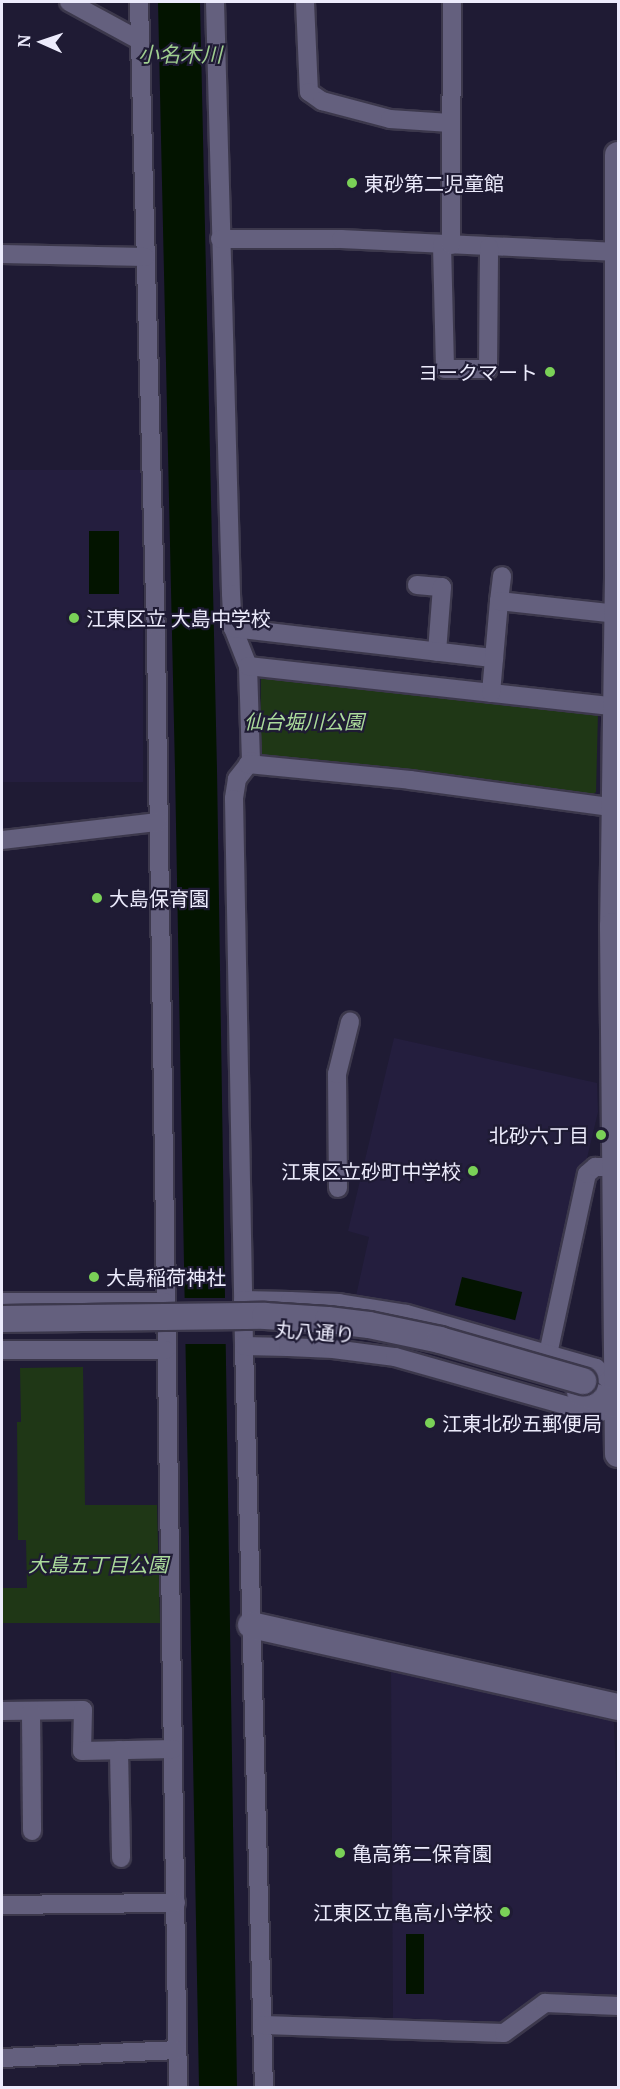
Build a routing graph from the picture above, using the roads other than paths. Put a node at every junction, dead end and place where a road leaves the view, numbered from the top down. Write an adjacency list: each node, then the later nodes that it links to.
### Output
1 (69, 2): 6 (street)
2 (139, 2): 6 (street)
3 (215, 2): 9 (street)
4 (305, 2): 7 (street)
5 (452, 2): 7 (street)
6 (139, 40): 14 (street)
7 (450, 123): 10 (street)
8 (618, 155): 12 (street)
9 (220, 239): 10 (street); 19 (street)
10 (447, 245): 11 (street); 11 (street)
11 (489, 247): 12 (street)
12 (618, 252): 18 (street)
13 (2, 254): 14 (street)
14 (145, 257): 27 (street)
15 (502, 576): 17 (street)
16 (417, 585): 20 (street)
17 (499, 601): 18 (street); 21 (street)
18 (617, 614): 24 (street)
19 (233, 628): 20 (street); 22 (street)
20 (437, 652): 21 (street)
21 (494, 658): 23 (street)
22 (248, 666): 23 (street); 25 (street)
23 (491, 693): 24 (street)
24 (617, 706): 26 (street)
25 (248, 764): 26 (street); 32 (street)
26 (616, 807): 30 (street)
27 (158, 822): 28 (street); 35 (street)
28 (2, 840)
29 (350, 1022): 31 (street)
30 (615, 1167): 42 (street); 44 (street)
31 (338, 1188)
32 (243, 1300): 33 (street); 38 (street)
33 (290, 1301): 39 (street); 42 (street)
34 (2, 1302): 35 (street)
35 (165, 1302): 41 (street)
36 (2, 1319): 43 (street, 丸八通り, bridge)
37 (2, 1330): 43 (street, 丸八通り)
38 (244, 1346): 39 (street); 46 (street)
39 (288, 1347): 44 (street)
40 (2, 1350): 41 (street)
41 (165, 1350): 50 (street)
42 (548, 1354): 44 (street)
43 (581, 1387): 44 (street, 丸八通り)
44 (618, 1396): 45 (street)
45 (618, 1454)
46 (251, 1625): 47 (street); 57 (street)
47 (618, 1707)
48 (2, 1711): 49 (street)
49 (31, 1711): 51 (street); 52 (street)
50 (174, 1749): 51 (street); 54 (street)
51 (119, 1750): 53 (street)
52 (32, 1831)
53 (121, 1858)
54 (176, 1903): 55 (street); 58 (street)
55 (2, 1905)
56 (618, 2006): 57 (street)
57 (263, 2025): 61 (street)
58 (177, 2050): 59 (street); 60 (street)
59 (2, 2058)
60 (178, 2088)
61 (264, 2088)

